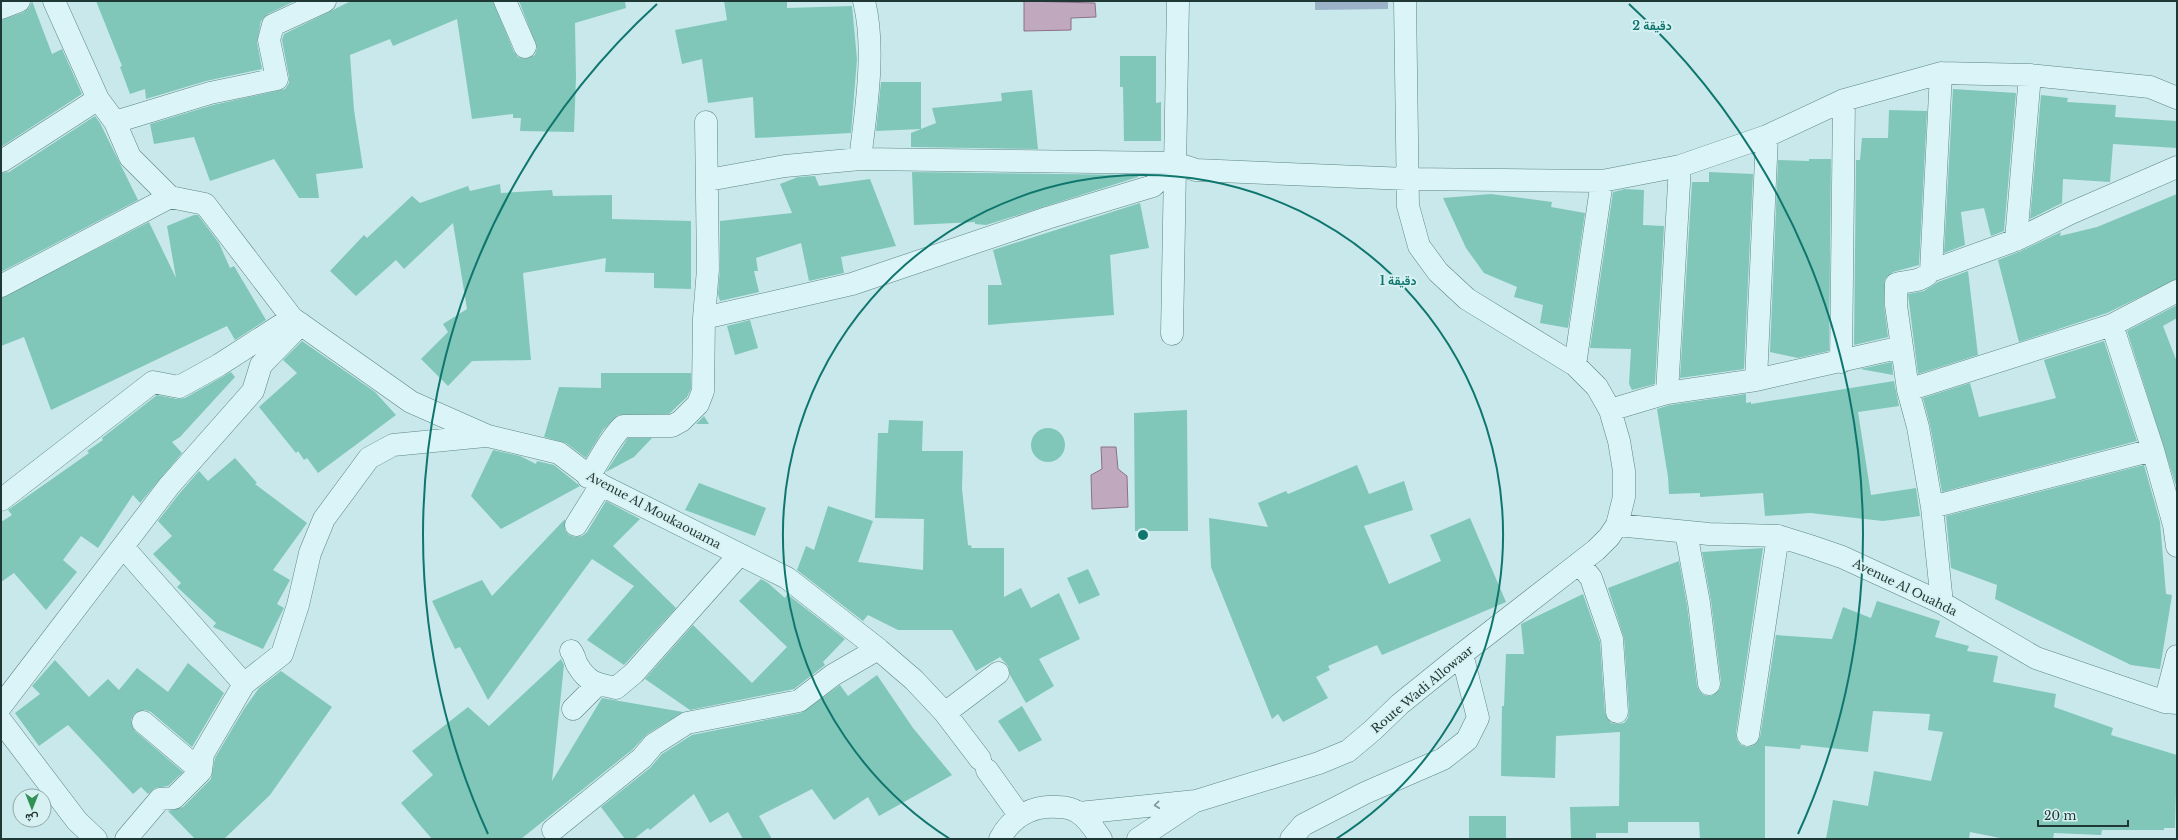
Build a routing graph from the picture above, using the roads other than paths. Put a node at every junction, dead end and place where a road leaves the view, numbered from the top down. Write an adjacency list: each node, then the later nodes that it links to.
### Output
1 (19, 1): 8 (street)
2 (54, 1): 13 (street)
3 (325, 1): 15 (street)
4 (505, 1): 9 (street)
5 (864, 1): 18 (street)
6 (1178, 1): 20 (street)
7 (1405, 1): 23 (street)
8 (1, 8)
9 (525, 47)
10 (1940, 73): 11 (street); 14 (street); 28 (street)
11 (2030, 75): 12 (street); 27 (street)
12 (2177, 98)
13 (98, 100): 15 (street); 19 (street)
14 (1844, 100): 17 (street); 36 (street)
15 (115, 122): 26 (street)
16 (706, 122): 24 (street)
17 (1767, 136): 21 (street); 38 (street)
18 (860, 159): 20 (street); 24 (street)
19 (2, 161)
20 (1175, 163): 23 (street); 31 (street); 34 (street)
21 (1680, 166): 25 (street); 40 (street)
22 (2177, 168): 27 (street)
23 (1407, 179): 25 (street); 37 (street)
24 (708, 180): 31 (street)
25 (1602, 181): 37 (street)
26 (170, 197): 29 (street); 32 (street, Avenue Al Moukaouama)
27 (2016, 240): 28 (street)
28 (1931, 271): 35 (street)
29 (1, 286)
30 (2177, 291): 33 (street)
31 (704, 318): 44 (street)
32 (296, 320): 42 (street, Avenue Al Moukaouama); 45 (street); 52 (street)
33 (2112, 325): 39 (street); 43 (street)
34 (1172, 334)
35 (1902, 348): 36 (street); 39 (street)
36 (1841, 362): 38 (street)
37 (1575, 365): 41 (street)
38 (1756, 380): 40 (street)
39 (1908, 390): 46 (street)
40 (1666, 393): 41 (street)
41 (1610, 410): 48 (street)
42 (488, 436): 44 (street, Avenue Al Moukaouama); 61 (street)
43 (2153, 450): 46 (street); 51 (street)
44 (594, 481): 47 (street); 53 (street, Avenue Al Moukaouama)
45 (1, 500)
46 (1932, 507): 55 (street)
47 (576, 525)
48 (1617, 525): 49 (street, Avenue Al Ouahda); 54 (street, Route Wadi Allowaar)
49 (1686, 532): 50 (street, Avenue Al Ouahda); 62 (street)
50 (1778, 536): 55 (street, Avenue Al Ouahda); 71 (street)
51 (2177, 546)
52 (124, 548): 61 (street); 65 (street)
53 (739, 555): 56 (street, Avenue Al Moukaouama); 63 (street)
54 (1579, 563): 58 (street, Route Wadi Allowaar); 67 (street)
55 (1942, 603): 64 (street, Avenue Al Ouahda)
56 (878, 649): 68 (street, Avenue Al Moukaouama); 76 (street)
57 (571, 651): 63 (street)
58 (1462, 654): 73 (street, Route Wadi Allowaar); 82 (street)
59 (2177, 656): 64 (street)
60 (998, 673): 68 (street)
61 (244, 684): 72 (street)
62 (1709, 684)
63 (597, 685): 66 (street)
64 (2171, 702)
65 (1, 706)
66 (573, 709)
67 (1617, 712)
68 (945, 713): 75 (street, Avenue Al Moukaouama)
69 (1, 721): 77 (street)
70 (143, 722): 72 (street)
71 (1748, 735)
72 (201, 771): 78 (street)
73 (1196, 801): 74 (street, Route Wadi Allowaar, one-way to 74); 81 (street, Route Wadi Allowaar)
74 (1079, 812): 75 (street, Route Wadi Allowaar); 80 (street)
75 (1020, 816): 79 (street, Route Wadi Allowaar)
76 (553, 830)
77 (96, 839)
78 (126, 839)
79 (1000, 839)
80 (1101, 839)
81 (1138, 839)
82 (1291, 839)

